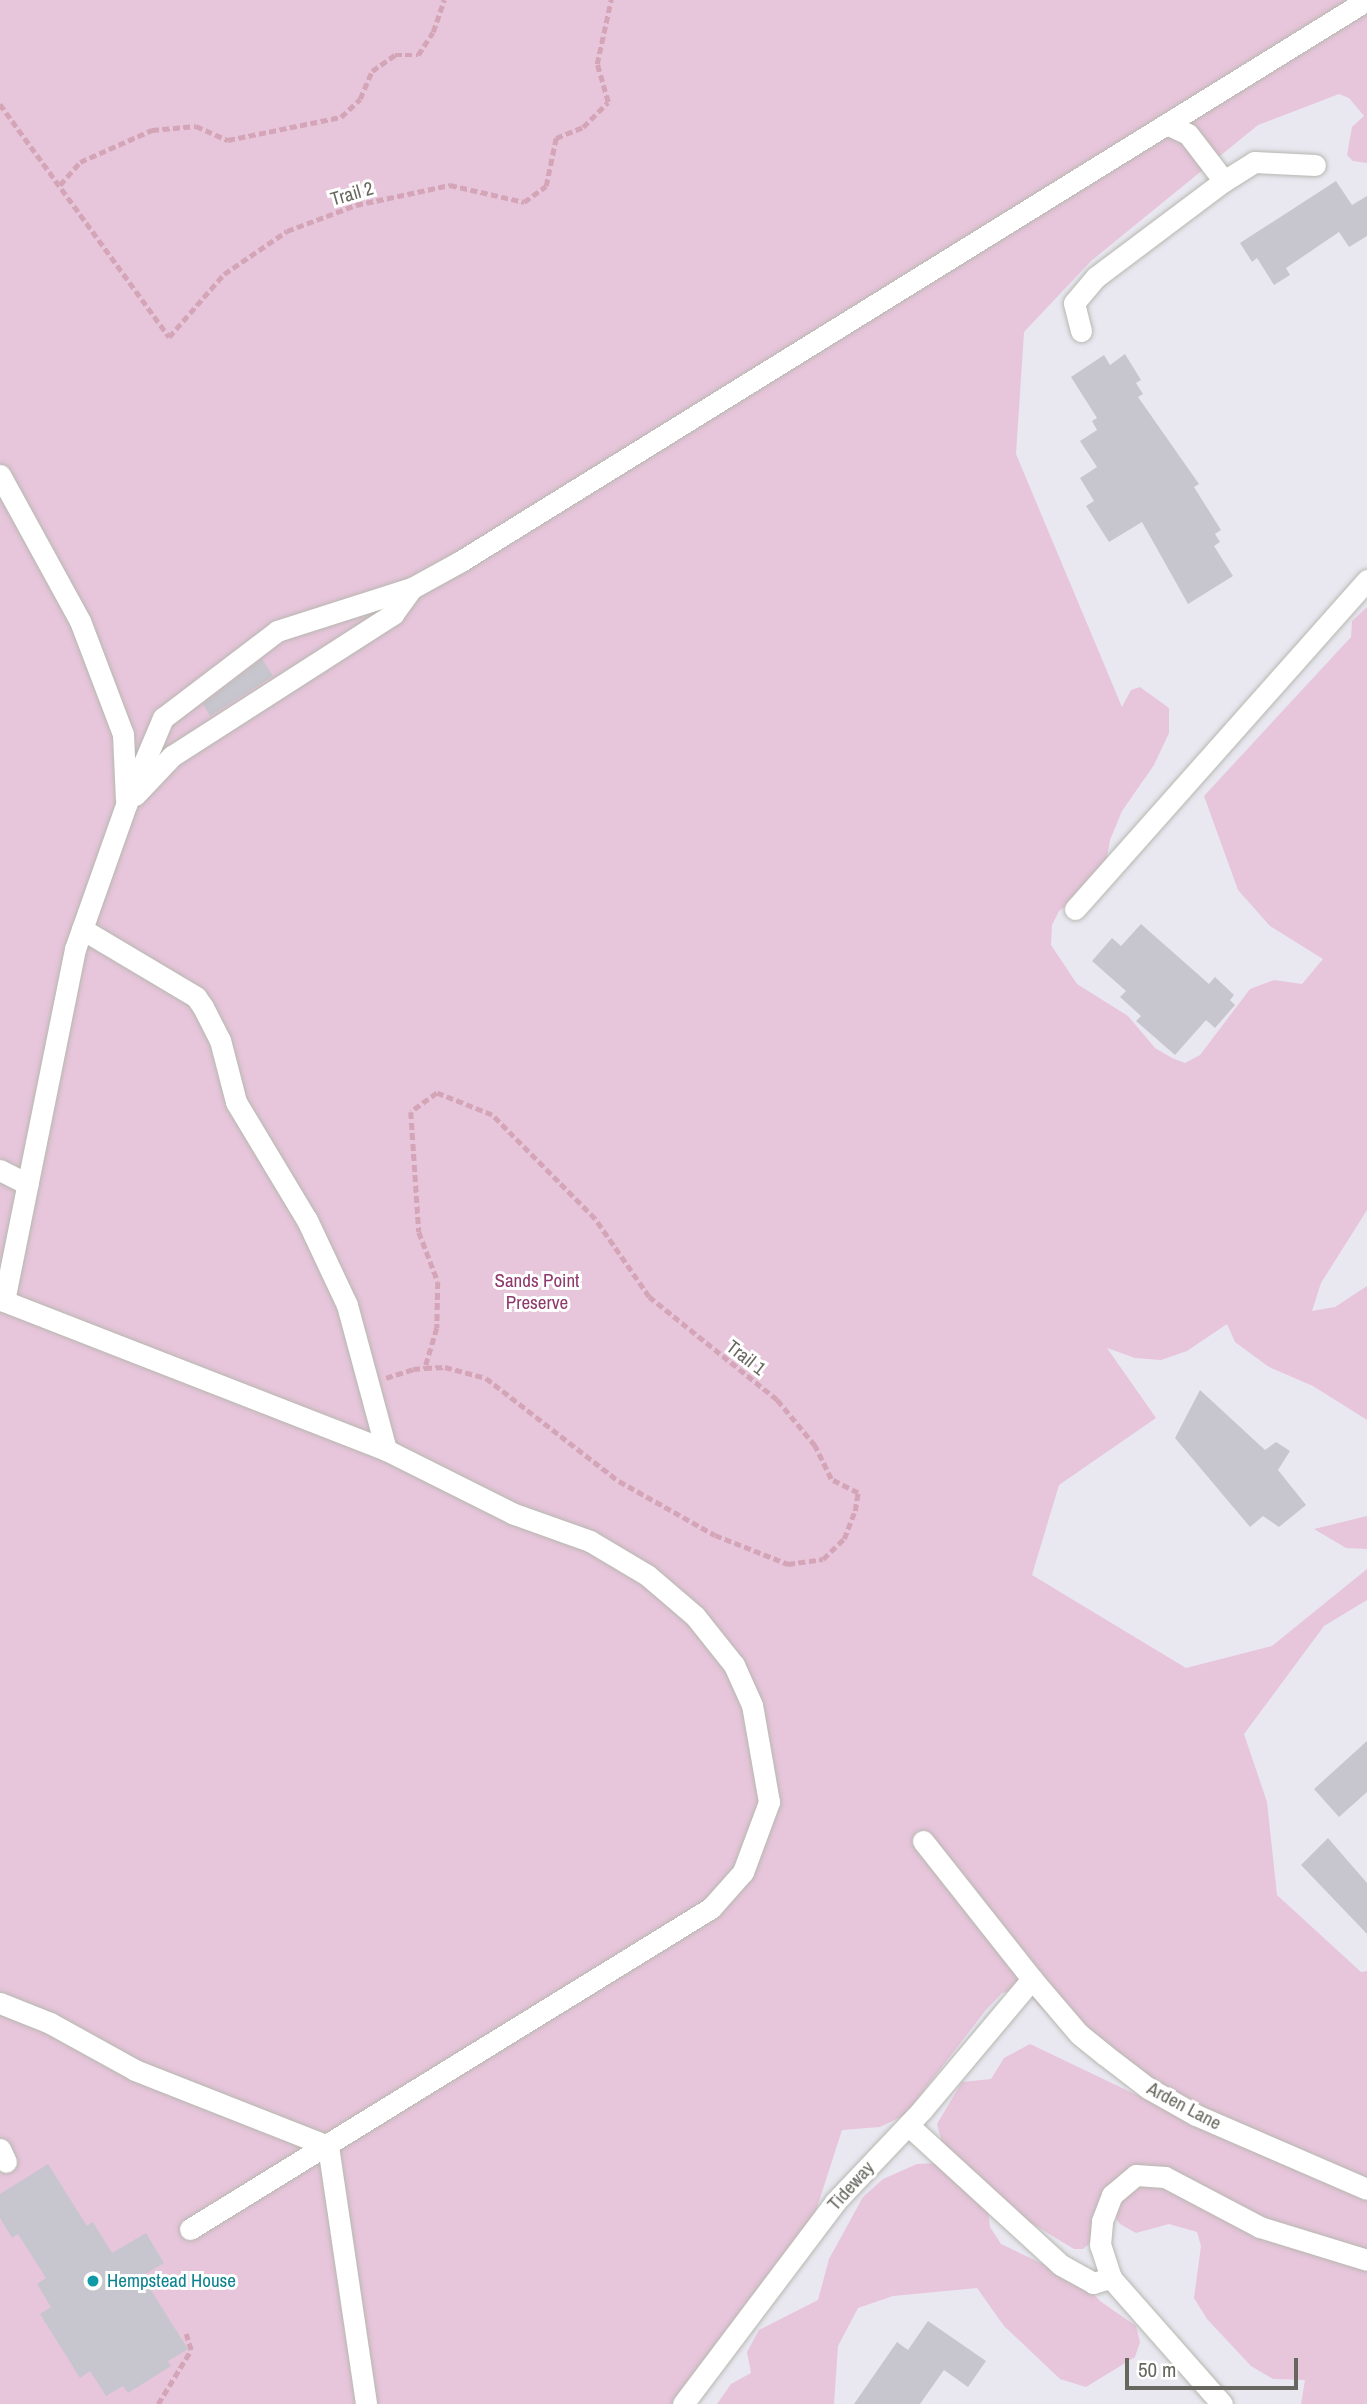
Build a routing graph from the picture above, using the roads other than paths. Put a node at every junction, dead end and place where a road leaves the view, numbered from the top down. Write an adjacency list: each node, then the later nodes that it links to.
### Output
1 (1362, 9): 2 (street)
2 (1167, 124): 4 (street); 8 (street)
3 (1315, 165): 4 (street)
4 (1224, 181): 5 (street)
5 (1081, 331)
6 (0, 475): 9 (street)
7 (1367, 580): 10 (street)
8 (412, 588): 9 (street); 9 (street)
9 (126, 805): 11 (street)
10 (1075, 909)
11 (82, 929): 13 (street); 15 (street)
12 (0, 1170): 13 (street)
13 (28, 1184): 14 (street)
14 (2, 1301): 15 (street)
15 (386, 1450): 20 (street)
16 (923, 1841): 17 (street, Arden Lane)
17 (1032, 1979): 19 (street, Tideway); 21 (street, Arden Lane)
18 (0, 2003): 20 (street)
19 (908, 2125): 24 (street); 26 (street, Tideway)
20 (328, 2146): 22 (street); 25 (street)
21 (1367, 2189)
22 (190, 2229)
23 (1367, 2260): 24 (street)
24 (1111, 2278): 27 (street)
25 (366, 2404)
26 (683, 2404)
27 (1222, 2404)

